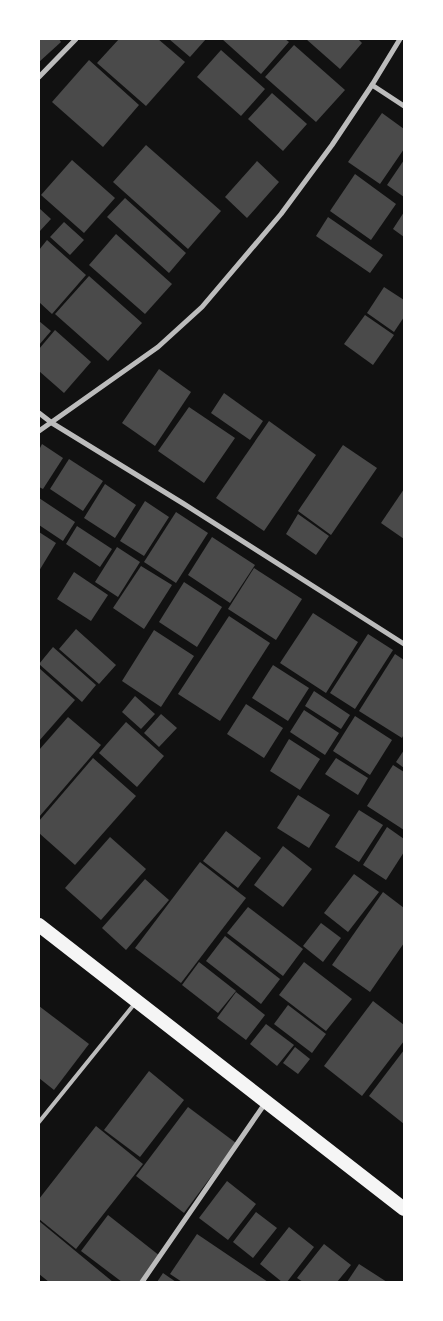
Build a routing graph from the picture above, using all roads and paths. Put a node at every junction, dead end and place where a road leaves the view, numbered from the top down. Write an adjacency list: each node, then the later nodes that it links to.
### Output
1 (76, 39): 3 (street)
2 (400, 39): 4 (street)
3 (39, 77)
4 (372, 85): 5 (street); 7 (street)
5 (404, 106)
6 (39, 413): 7 (street)
7 (52, 423): 8 (street); 9 (street)
8 (39, 431)
9 (404, 644)
10 (39, 925): 11 (highway)
11 (137, 1001): 12 (highway); 13 (lane)
12 (266, 1101): 14 (highway); 15 (street)
13 (39, 1122)
14 (404, 1209)
15 (142, 1282)

